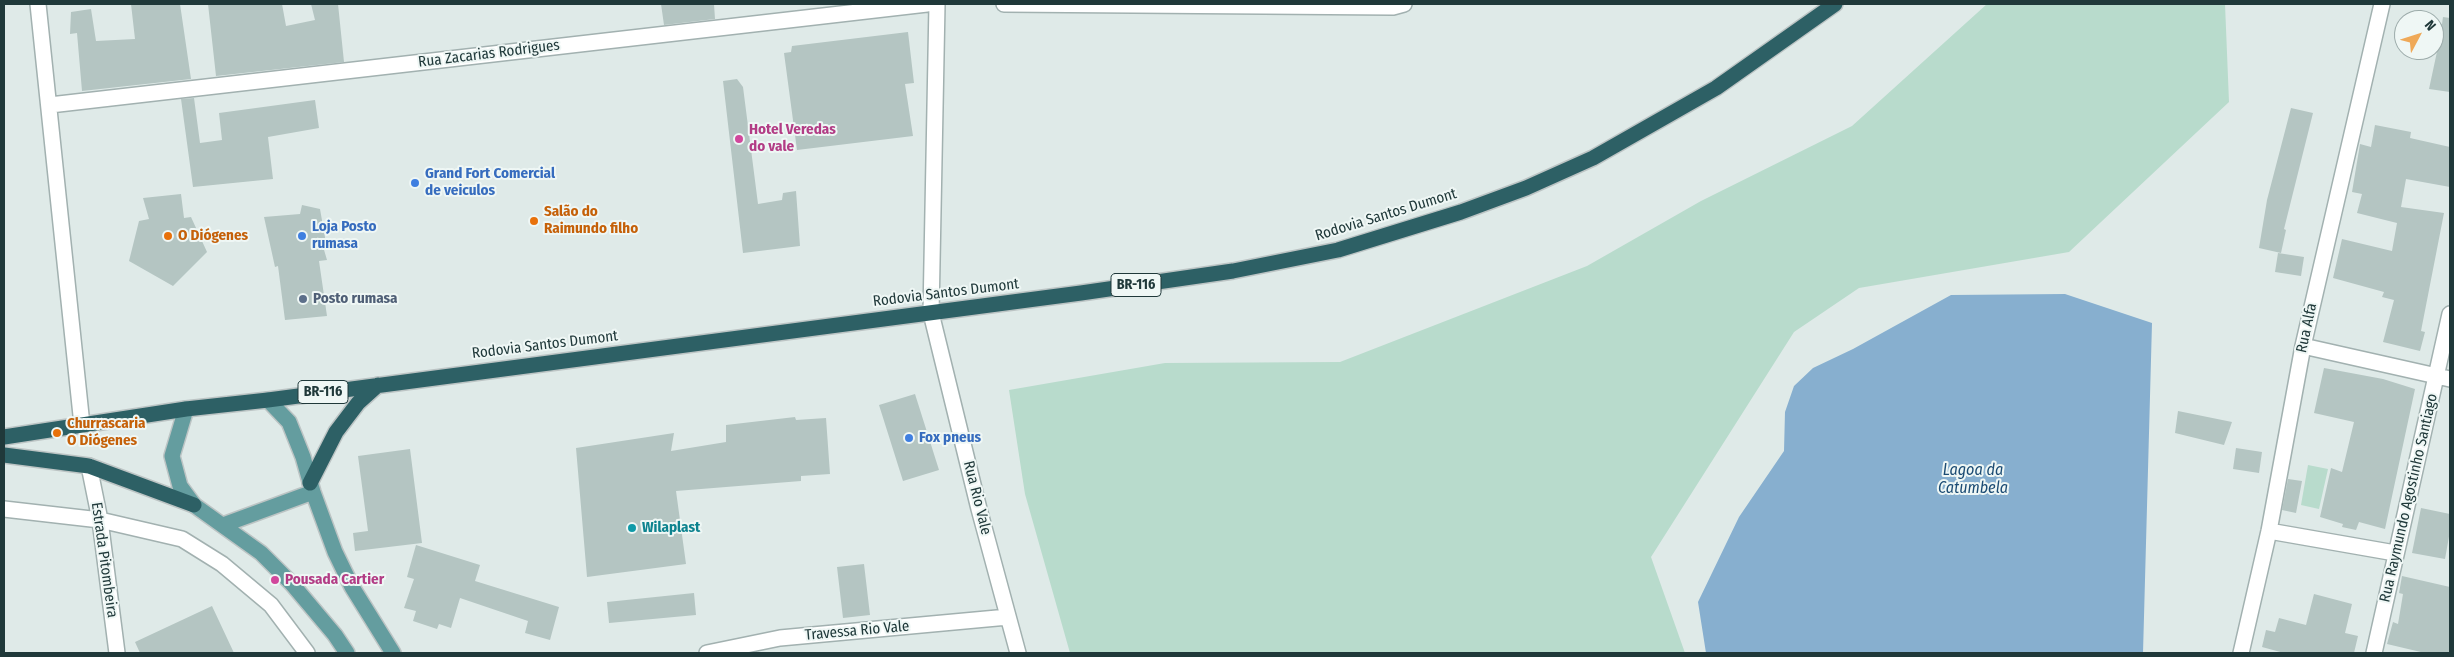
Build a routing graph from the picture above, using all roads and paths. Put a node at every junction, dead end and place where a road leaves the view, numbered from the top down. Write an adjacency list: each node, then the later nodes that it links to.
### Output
1 (38, 4): 10 (street)
2 (927, 4): 10 (street, Rua Zacarias Rodrigues)
3 (937, 4): 11 (street, Rua Rio Vale)
4 (1004, 4): 5 (street)
5 (1090, 4): 6 (street)
6 (1246, 4): 7 (street)
7 (1404, 4)
8 (1836, 4): 11 (highway, Rodovia Santos Dumont / BR-116)
9 (2382, 4): 13 (street, Rua Alfa)
10 (50, 105): 18 (street)
11 (931, 313): 15 (highway, Rodovia Santos Dumont / BR-116); 29 (street, Rua Rio Vale)
12 (2450, 314): 14 (street, Rua Raymundo Agostinho Santiago)
13 (2303, 346): 14 (street); 27 (street, Rua Alfa)
14 (2444, 377): 28 (street, Rua Raymundo Agostinho Santiago)
15 (378, 385): 16 (highway, Rodovia Santos Dumont / BR-116); 22 (highway)
16 (268, 400): 17 (highway, Rodovia Santos Dumont / BR-116); 22 (main road)
17 (186, 409): 18 (highway, Rodovia Santos Dumont / BR-116); 23 (main road)
18 (82, 425): 19 (highway, Rodovia Santos Dumont / BR-116)
19 (4, 437)
20 (4, 456): 21 (highway)
21 (89, 466): 23 (highway); 25 (street, Estrada Pitombeira)
22 (312, 488): 26 (main road); 33 (main road)
23 (194, 505): 26 (main road)
24 (4, 508): 25 (street)
25 (100, 520): 30 (street, Estrada Pitombeira); 31 (street)
26 (223, 525): 32 (main road)
27 (2269, 531): 28 (street); 36 (street, Rua Alfa)
28 (2395, 553): 37 (street, Rua Raymundo Agostinho Santiago)
29 (1008, 617): 34 (street, Travessa Rio Vale); 35 (street, Rua Rio Vale)
30 (116, 653)
31 (307, 653)
32 (347, 653)
33 (393, 653)
34 (707, 653)
35 (1018, 653)
36 (2241, 653)
37 (2374, 653)

